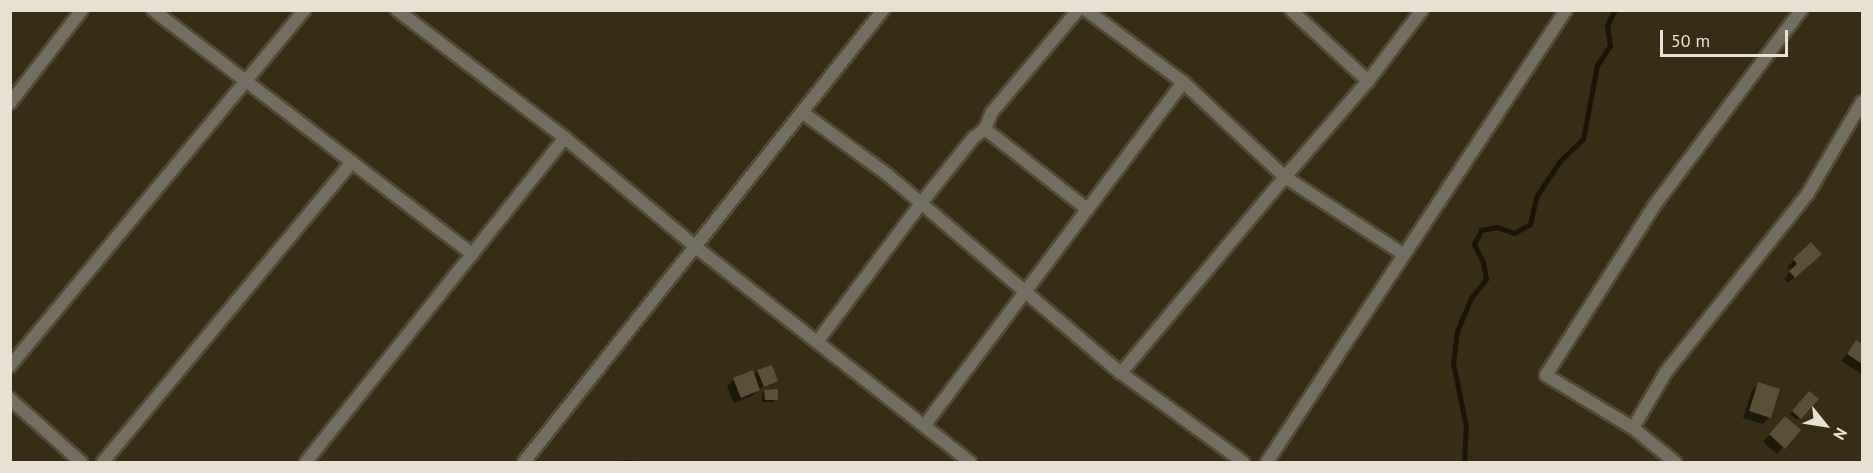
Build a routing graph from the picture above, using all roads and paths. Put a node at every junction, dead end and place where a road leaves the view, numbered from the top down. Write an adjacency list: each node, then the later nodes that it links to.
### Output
1 (82, 10): 16 (street)
2 (153, 10): 13 (street)
3 (305, 10): 13 (street)
4 (397, 10): 19 (street)
5 (883, 10): 17 (street)
6 (1078, 10): 18 (street)
7 (1086, 10): 14 (street)
8 (1291, 10): 12 (street)
9 (1422, 10): 12 (street)
10 (1566, 10): 26 (street)
11 (1801, 10): 33 (street)
12 (1368, 81): 21 (street)
13 (246, 82): 20 (street); 29 (street)
14 (1183, 82): 21 (street); 23 (street)
15 (1863, 102): 33 (street)
16 (10, 103)
17 (803, 113): 22 (street); 24 (street)
18 (985, 129): 22 (street); 23 (street)
19 (565, 138): 24 (street); 25 (street)
20 (352, 162): 25 (street); 35 (street)
21 (1285, 177): 26 (street); 30 (street)
22 (922, 202): 27 (street); 28 (street)
23 (1087, 209): 27 (street)
24 (697, 248): 28 (street); 37 (street)
25 (472, 254): 36 (street)
26 (1403, 254): 40 (street)
27 (1026, 290): 30 (street); 32 (street)
28 (817, 342): 32 (street)
29 (10, 366)
30 (1121, 373): 39 (street)
31 (10, 399): 34 (street)
32 (924, 426): 38 (street)
33 (1633, 428): 41 (street)
34 (81, 462)
35 (103, 462)
36 (306, 462)
37 (524, 462)
38 (970, 462)
39 (1243, 462)
40 (1267, 462)
41 (1675, 462)

